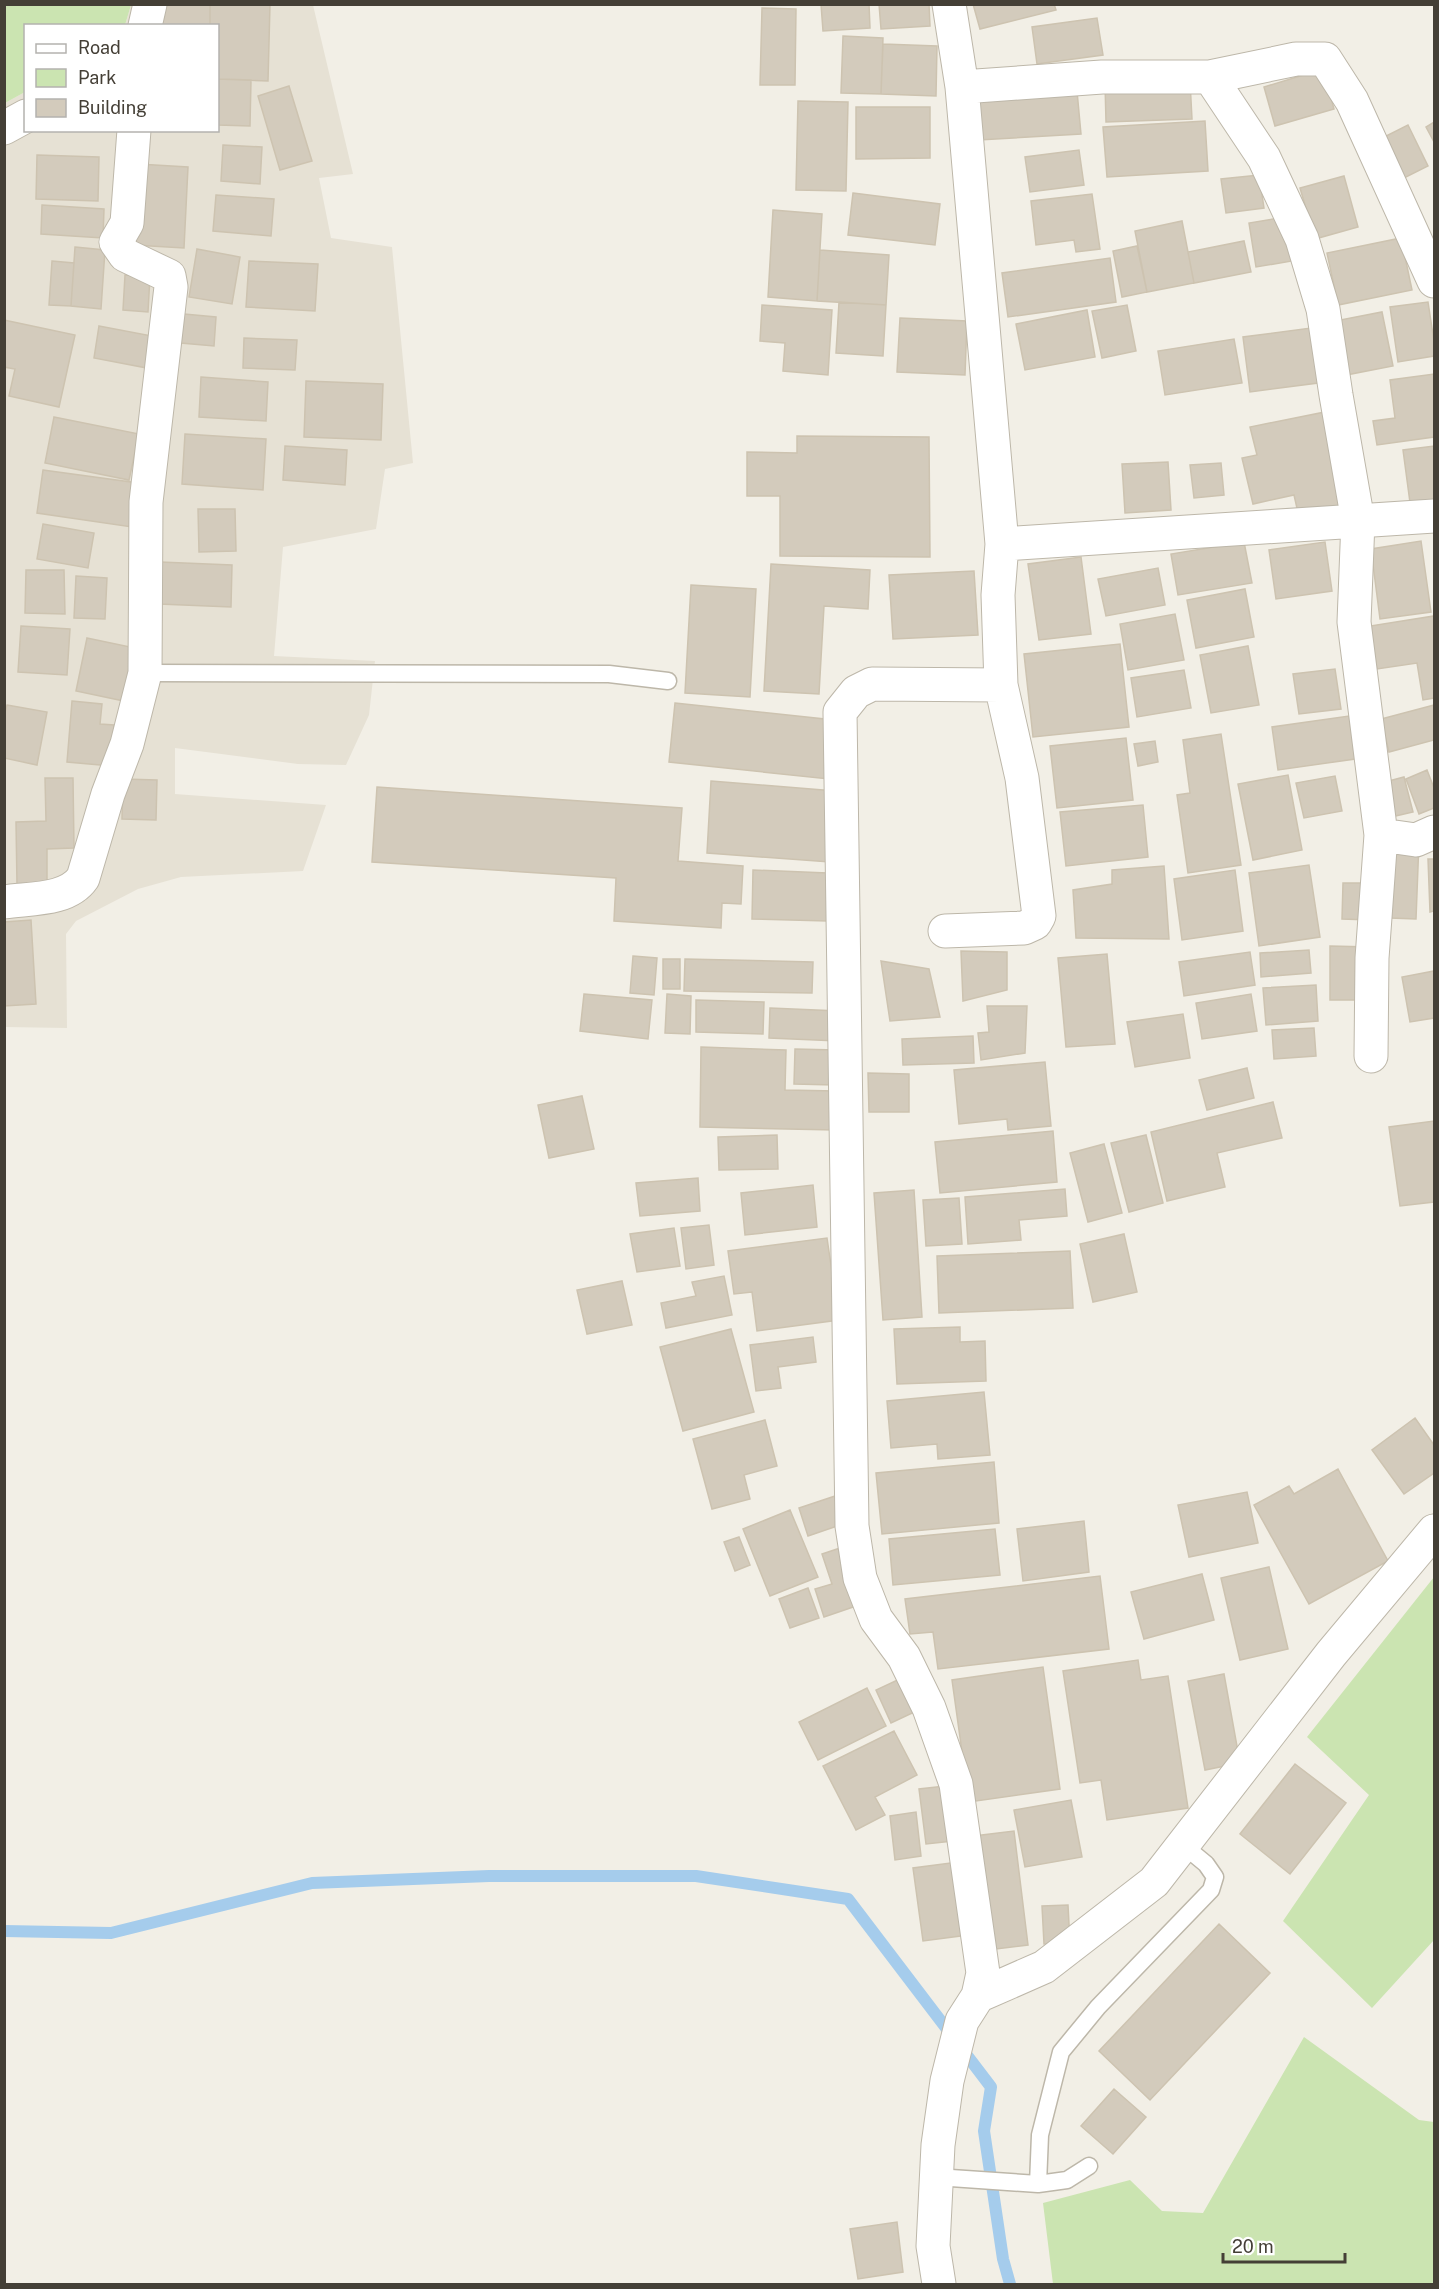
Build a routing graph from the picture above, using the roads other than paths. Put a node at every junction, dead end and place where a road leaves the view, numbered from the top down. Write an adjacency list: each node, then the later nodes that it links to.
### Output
1 (150, 4): 3 (street)
2 (949, 4): 5 (street)
3 (145, 24)
4 (1210, 77): 5 (street); 9 (street); 11 (street)
5 (962, 87): 12 (street)
6 (24, 117): 7 (street)
7 (4, 128)
8 (134, 132): 13 (street)
9 (1434, 281)
10 (1434, 516): 11 (street)
11 (1358, 521): 12 (street); 17 (street)
12 (1002, 544): 15 (street)
13 (145, 673): 14 (lane); 18 (street)
14 (668, 681)
15 (1001, 685): 19 (street); 23 (street)
16 (1434, 832): 17 (street)
17 (1381, 835): 20 (street)
18 (4, 902)
19 (945, 931)
20 (1371, 1056)
21 (1434, 1531): 22 (street)
22 (1183, 1845): 23 (street); 26 (lane)
23 (970, 2009): 25 (street)
24 (1089, 2166): 26 (lane)
25 (936, 2177): 26 (lane); 27 (street)
26 (1038, 2184)
27 (939, 2284)

